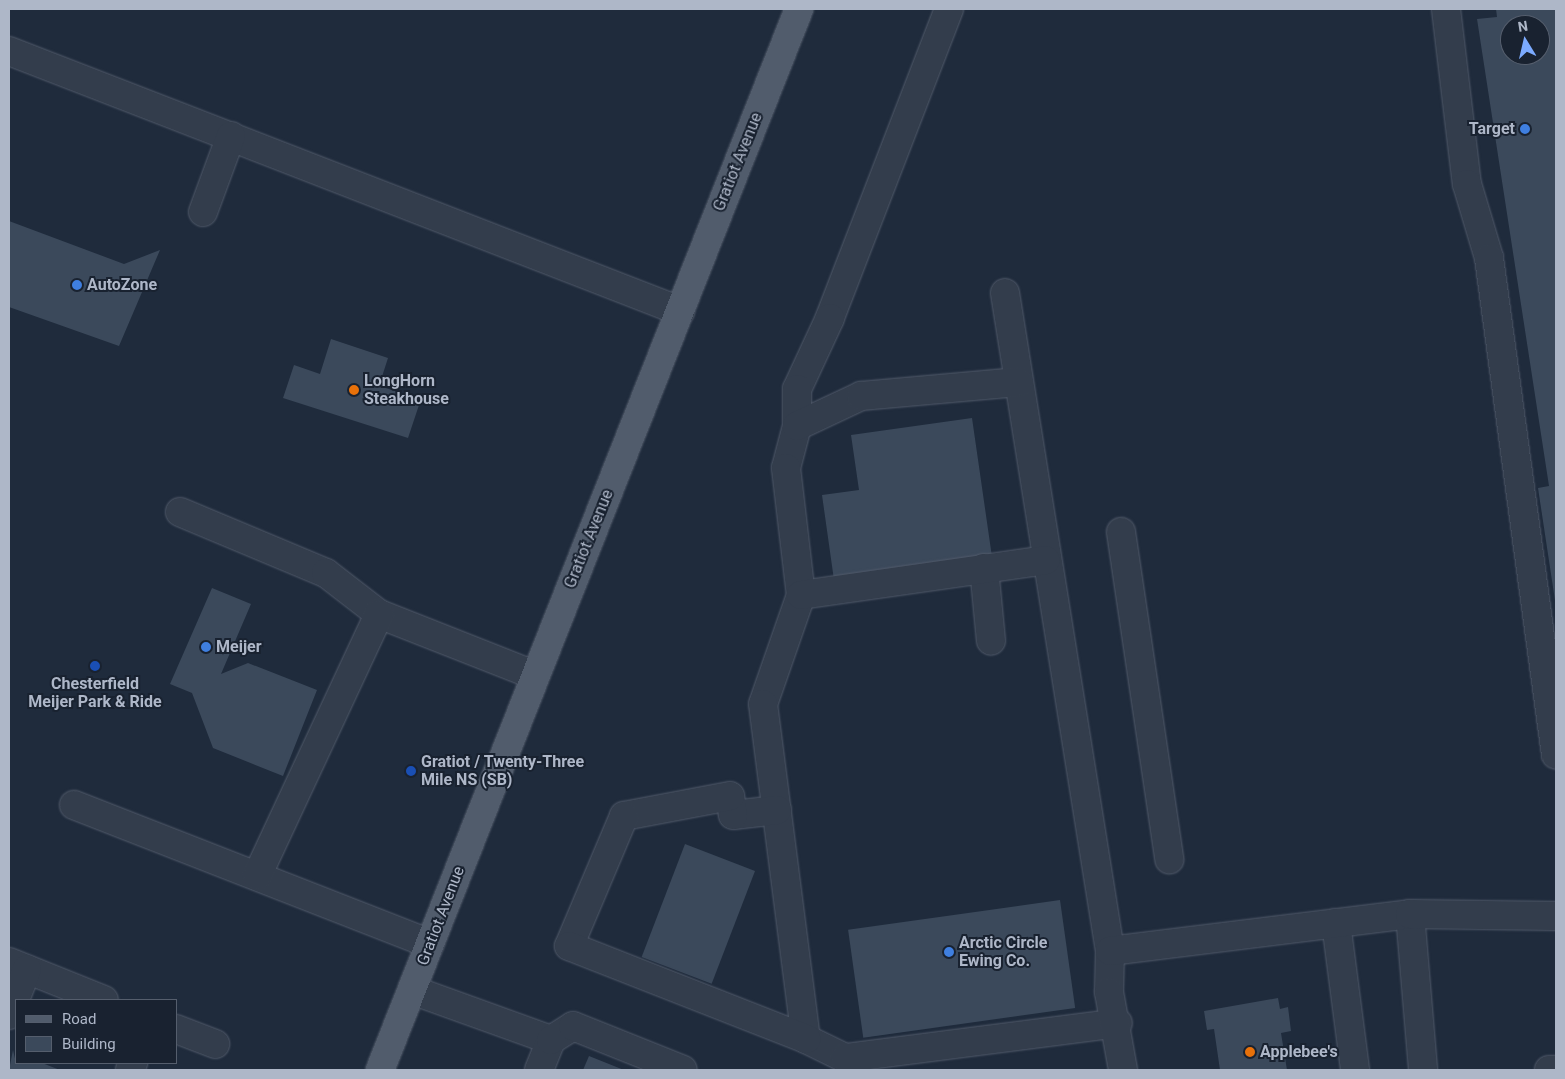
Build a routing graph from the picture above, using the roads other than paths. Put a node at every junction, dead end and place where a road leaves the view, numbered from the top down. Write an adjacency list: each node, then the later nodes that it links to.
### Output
1 (799, 9): 8 (main road, Gratiot Avenue)
2 (949, 9): 10 (lane)
3 (1446, 9): 19 (lane)
4 (9, 51): 5 (lane)
5 (231, 136): 6 (lane); 8 (lane)
6 (203, 212)
7 (1005, 293): 9 (lane)
8 (680, 311): 18 (main road, Gratiot Avenue)
9 (1018, 382): 10 (lane); 13 (lane)
10 (797, 426): 15 (lane)
11 (180, 512): 16 (lane)
12 (1121, 532): 22 (lane)
13 (1046, 560): 14 (lane); 28 (lane)
14 (984, 568): 15 (lane); 17 (lane)
15 (801, 595): 21 (lane)
16 (379, 614): 18 (lane); 23 (lane)
17 (991, 642)
18 (534, 675): 27 (main road, Gratiot Avenue)
19 (1556, 756)
20 (74, 806): 23 (lane)
21 (777, 810): 35 (lane); 35 (lane)
22 (1169, 859)
23 (257, 876): 27 (lane)
24 (1410, 914): 25 (lane); 26 (lane); 43 (lane)
25 (1556, 916)
26 (1336, 923): 28 (lane); 42 (lane)
27 (430, 944): 30 (main road, Gratiot Avenue)
28 (1110, 951): 33 (lane)
29 (18, 966): 31 (lane); 32 (lane)
30 (412, 990): 36 (lane); 38 (main road, Gratiot Avenue)
31 (101, 999)
32 (9, 1014)
33 (1118, 1023): 35 (lane); 41 (lane)
34 (178, 1030): 37 (lane)
35 (806, 1039)
36 (550, 1040): 39 (lane); 40 (lane)
37 (215, 1044)
38 (380, 1070)
39 (539, 1070)
40 (684, 1070)
41 (1123, 1070)
42 (1355, 1070)
43 (1423, 1070)
44 (1549, 1070): 45 (lane)
45 (1556, 1070)

